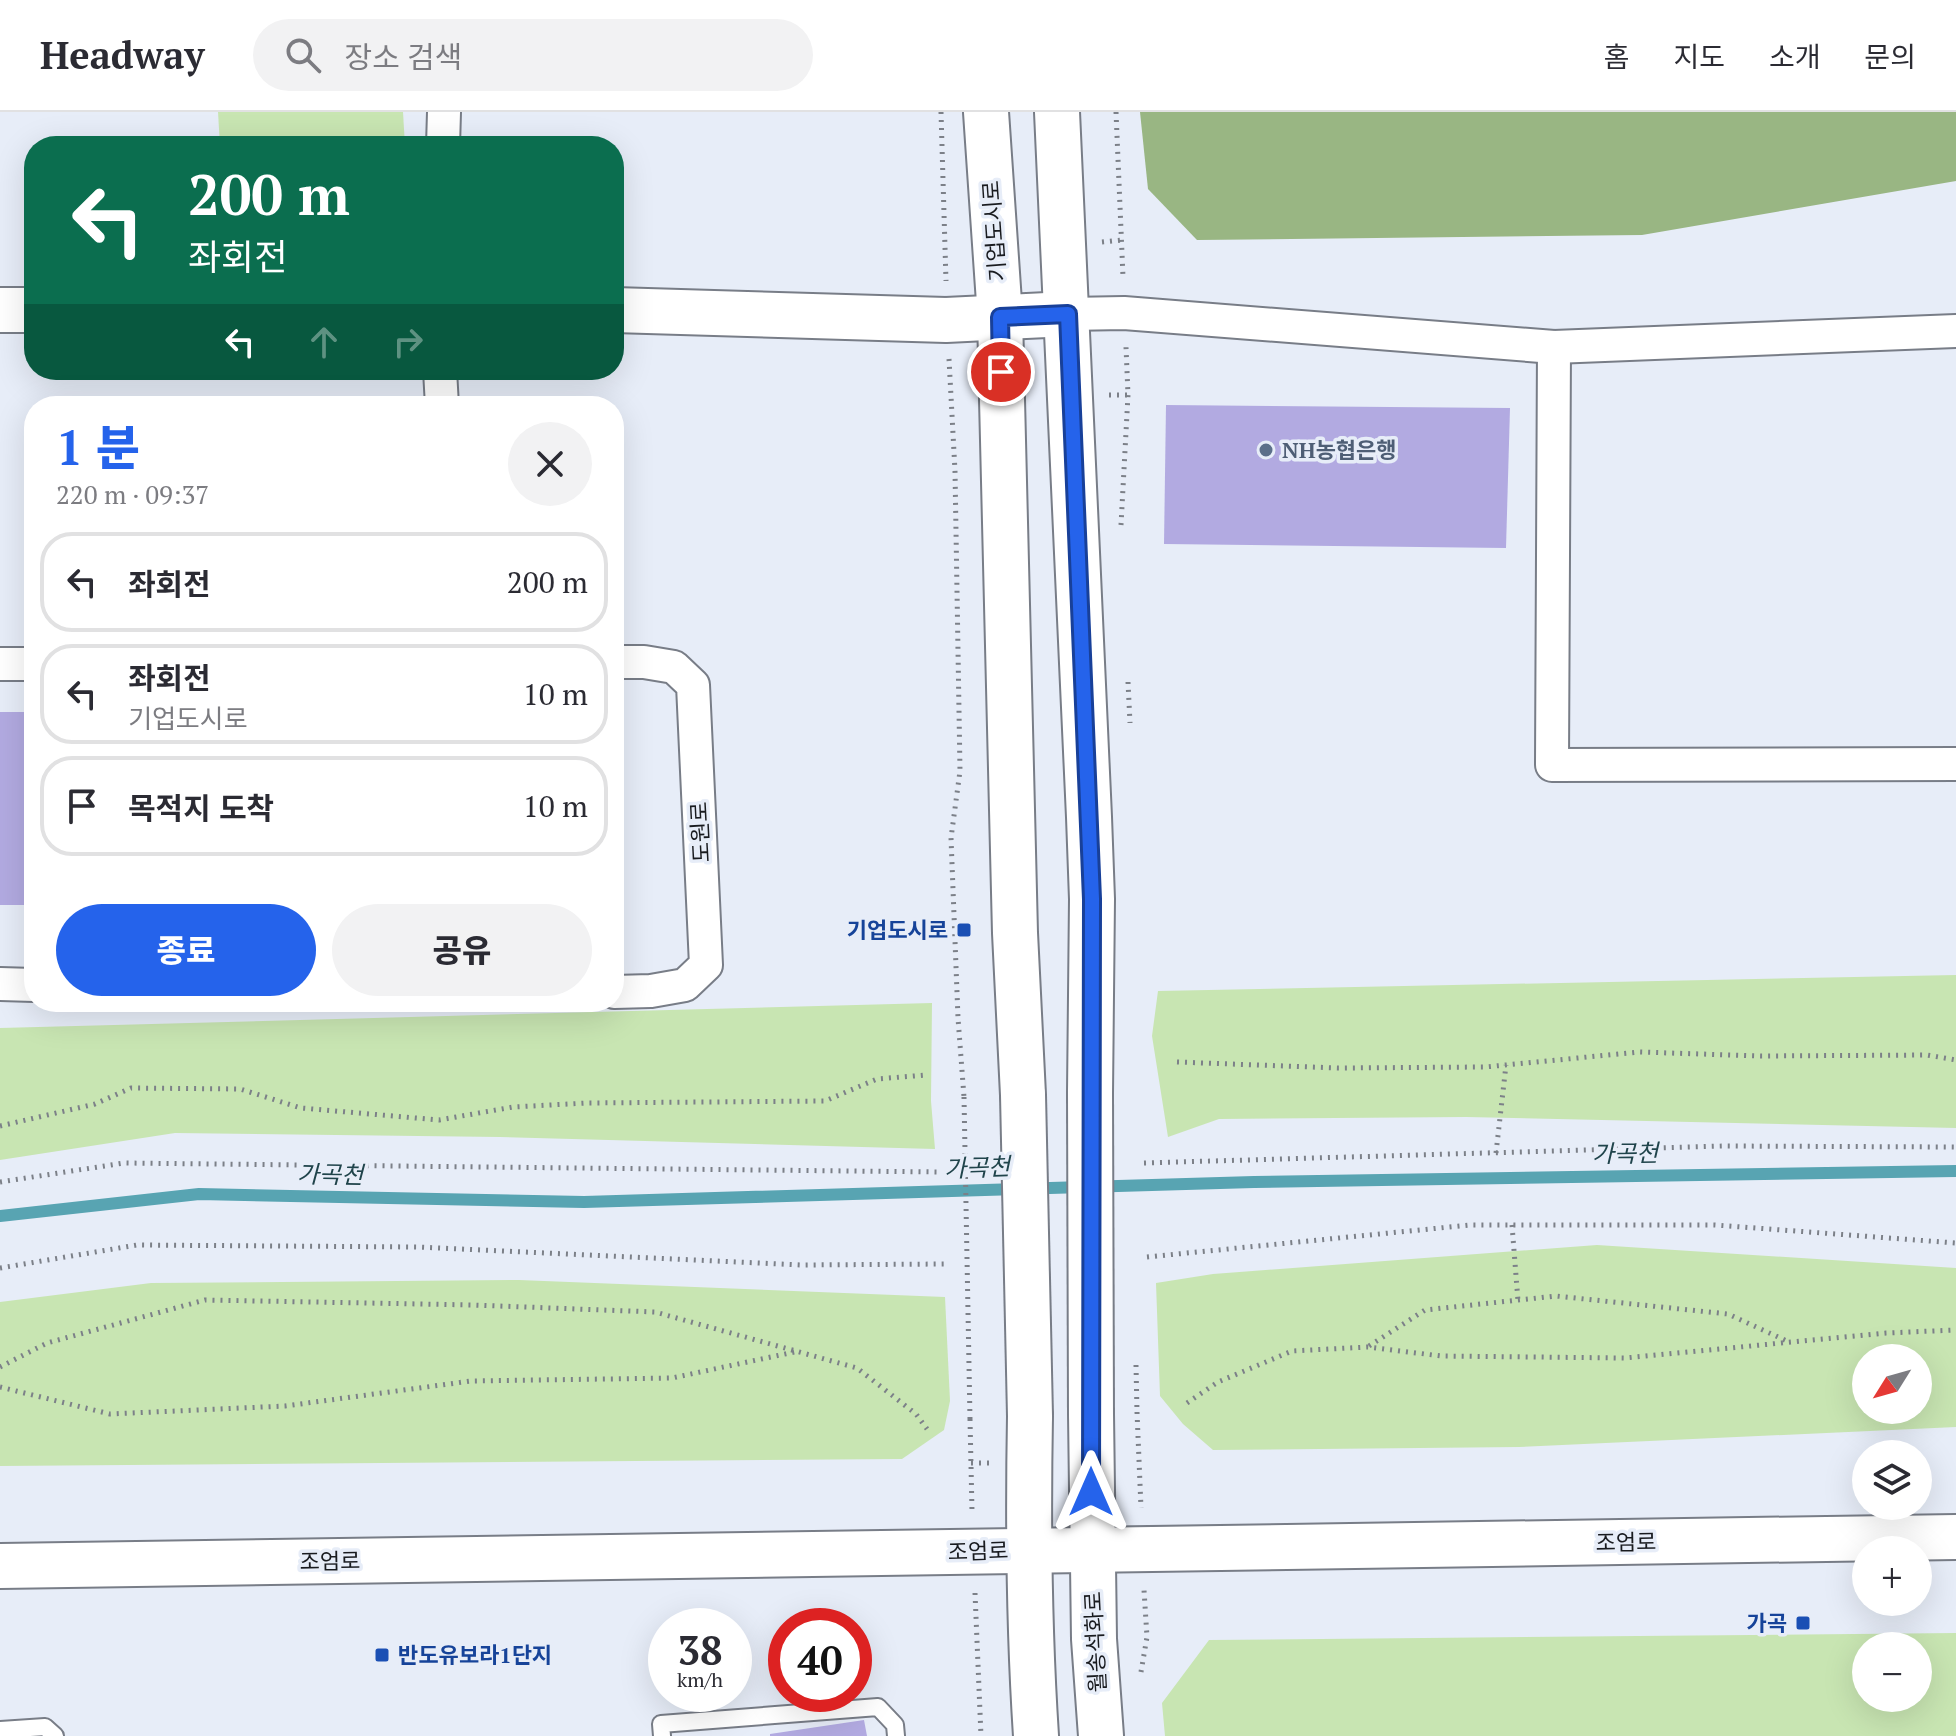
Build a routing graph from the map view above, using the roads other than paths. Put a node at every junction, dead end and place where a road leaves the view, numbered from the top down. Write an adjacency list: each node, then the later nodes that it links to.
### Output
1 (444, 112): 4 (street)
2 (986, 112): 9 (street, 기업도시로)
3 (1057, 112): 8 (street)
4 (443, 136)
5 (0, 310): 6 (street)
6 (24, 310)
7 (624, 310): 9 (street)
8 (1068, 314): 9 (street); 11 (street); 20 (street, bridge)
9 (1000, 317): 21 (street, 기업도시로, bridge)
10 (1956, 331): 11 (street)
11 (1554, 347): 15 (street)
12 (624, 662): 18 (street, 도원로)
13 (0, 664): 14 (street)
14 (24, 664)
15 (1956, 764)
16 (0, 984): 17 (street)
17 (24, 985)
18 (624, 992)
19 (1956, 1537): 20 (street, 조엄로)
20 (1091, 1549): 21 (street, 조엄로); 28 (street, 월송석화로)
21 (1028, 1550): 22 (street, 조엄로); 27 (street)
22 (0, 1566)
23 (0, 1730): 24 (lane)
24 (55, 1736)
25 (662, 1736): 26 (lane)
26 (896, 1736)
27 (1036, 1736)
28 (1101, 1736)

